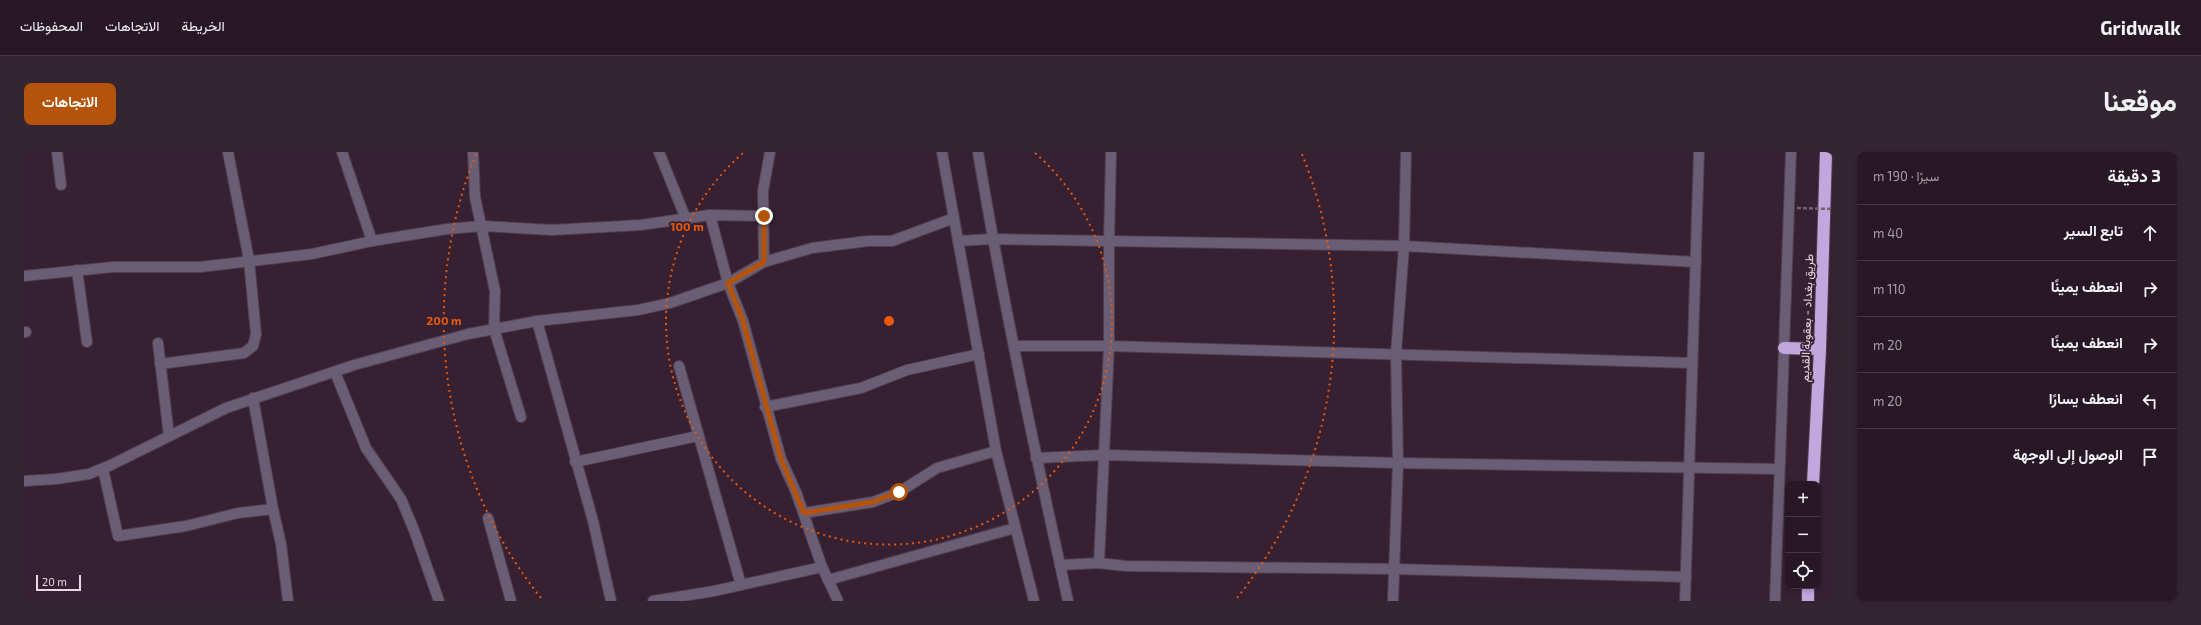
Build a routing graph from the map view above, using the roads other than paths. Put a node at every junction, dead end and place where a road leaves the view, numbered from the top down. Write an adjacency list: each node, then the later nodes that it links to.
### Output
1 (57, 152): 14 (street)
2 (228, 152): 25 (street)
3 (342, 152): 21 (street)
4 (473, 152): 19 (street)
5 (659, 152): 18 (street)
6 (770, 152): 16 (street)
7 (942, 152): 17 (street)
8 (978, 152): 20 (street)
9 (1111, 152): 23 (street)
10 (1406, 152): 24 (street)
11 (1699, 152): 27 (street)
12 (1791, 152): 37 (street)
13 (1826, 152): 38 (highway, طريق بغداد - بعقوبة القديم)
14 (61, 184)
15 (710, 215): 16 (street); 18 (street); 30 (street)
16 (764, 216): 26 (street)
17 (954, 218): 22 (street); 26 (street)
18 (686, 219): 19 (street)
19 (482, 226): 21 (street); 32 (street)
20 (992, 239): 22 (street); 23 (street); 35 (street)
21 (372, 241): 25 (street)
22 (958, 241): 39 (street)
23 (1109, 242): 24 (street); 36 (street)
24 (1404, 246): 27 (street); 40 (street)
25 (249, 260): 28 (street); 42 (street)
26 (764, 262): 30 (street)
27 (1696, 262): 41 (street)
28 (77, 270): 29 (street); 33 (street)
29 (24, 276)
30 (728, 283): 31 (street); 46 (street)
31 (536, 321): 32 (street); 53 (street)
32 (494, 329): 44 (street); 47 (street)
33 (87, 342)
34 (158, 343): 42 (street)
35 (1014, 346): 36 (street); 52 (street)
36 (1109, 346): 40 (street); 51 (street)
37 (1784, 348): 38 (highway); 57 (street)
38 (1820, 349): 59 (highway, طريق بغداد - بعقوبة القديم)
39 (979, 354): 46 (street); 50 (street)
40 (1396, 354): 41 (street); 54 (street)
41 (1692, 363): 55 (street)
42 (160, 364): 48 (street)
43 (678, 366): 49 (street)
44 (335, 372): 45 (street); 73 (street)
45 (253, 398): 48 (street); 60 (street)
46 (765, 407): 61 (street)
47 (521, 417)
48 (169, 436): 56 (street)
49 (698, 436): 53 (street); 70 (street)
50 (996, 451): 61 (street); 63 (street)
51 (1105, 455): 52 (street); 54 (street); 64 (street)
52 (1036, 458): 65 (street)
53 (575, 462): 75 (street)
54 (1398, 463): 55 (street); 67 (street)
55 (1689, 467): 57 (street); 68 (street)
56 (103, 469): 58 (street); 60 (street)
57 (1779, 469): 82 (street)
58 (24, 481)
59 (1813, 481)
60 (273, 509): 72 (street)
61 (804, 513): 66 (street)
62 (488, 518): 74 (street)
63 (1015, 528): 69 (street); 78 (street)
64 (1099, 563): 65 (street); 67 (street)
65 (1060, 565): 79 (street)
66 (822, 567): 69 (street); 70 (street)
67 (1394, 569): 68 (street); 80 (street)
68 (1686, 576): 81 (street)
69 (828, 580): 77 (street)
70 (741, 585): 76 (street)
71 (1808, 589): 83 (highway)
72 (288, 601)
73 (439, 601)
74 (511, 601)
75 (611, 601)
76 (653, 601)
77 (838, 601)
78 (1034, 601)
79 (1068, 601)
80 (1392, 601)
81 (1685, 601)
82 (1775, 601)
83 (1808, 601)

